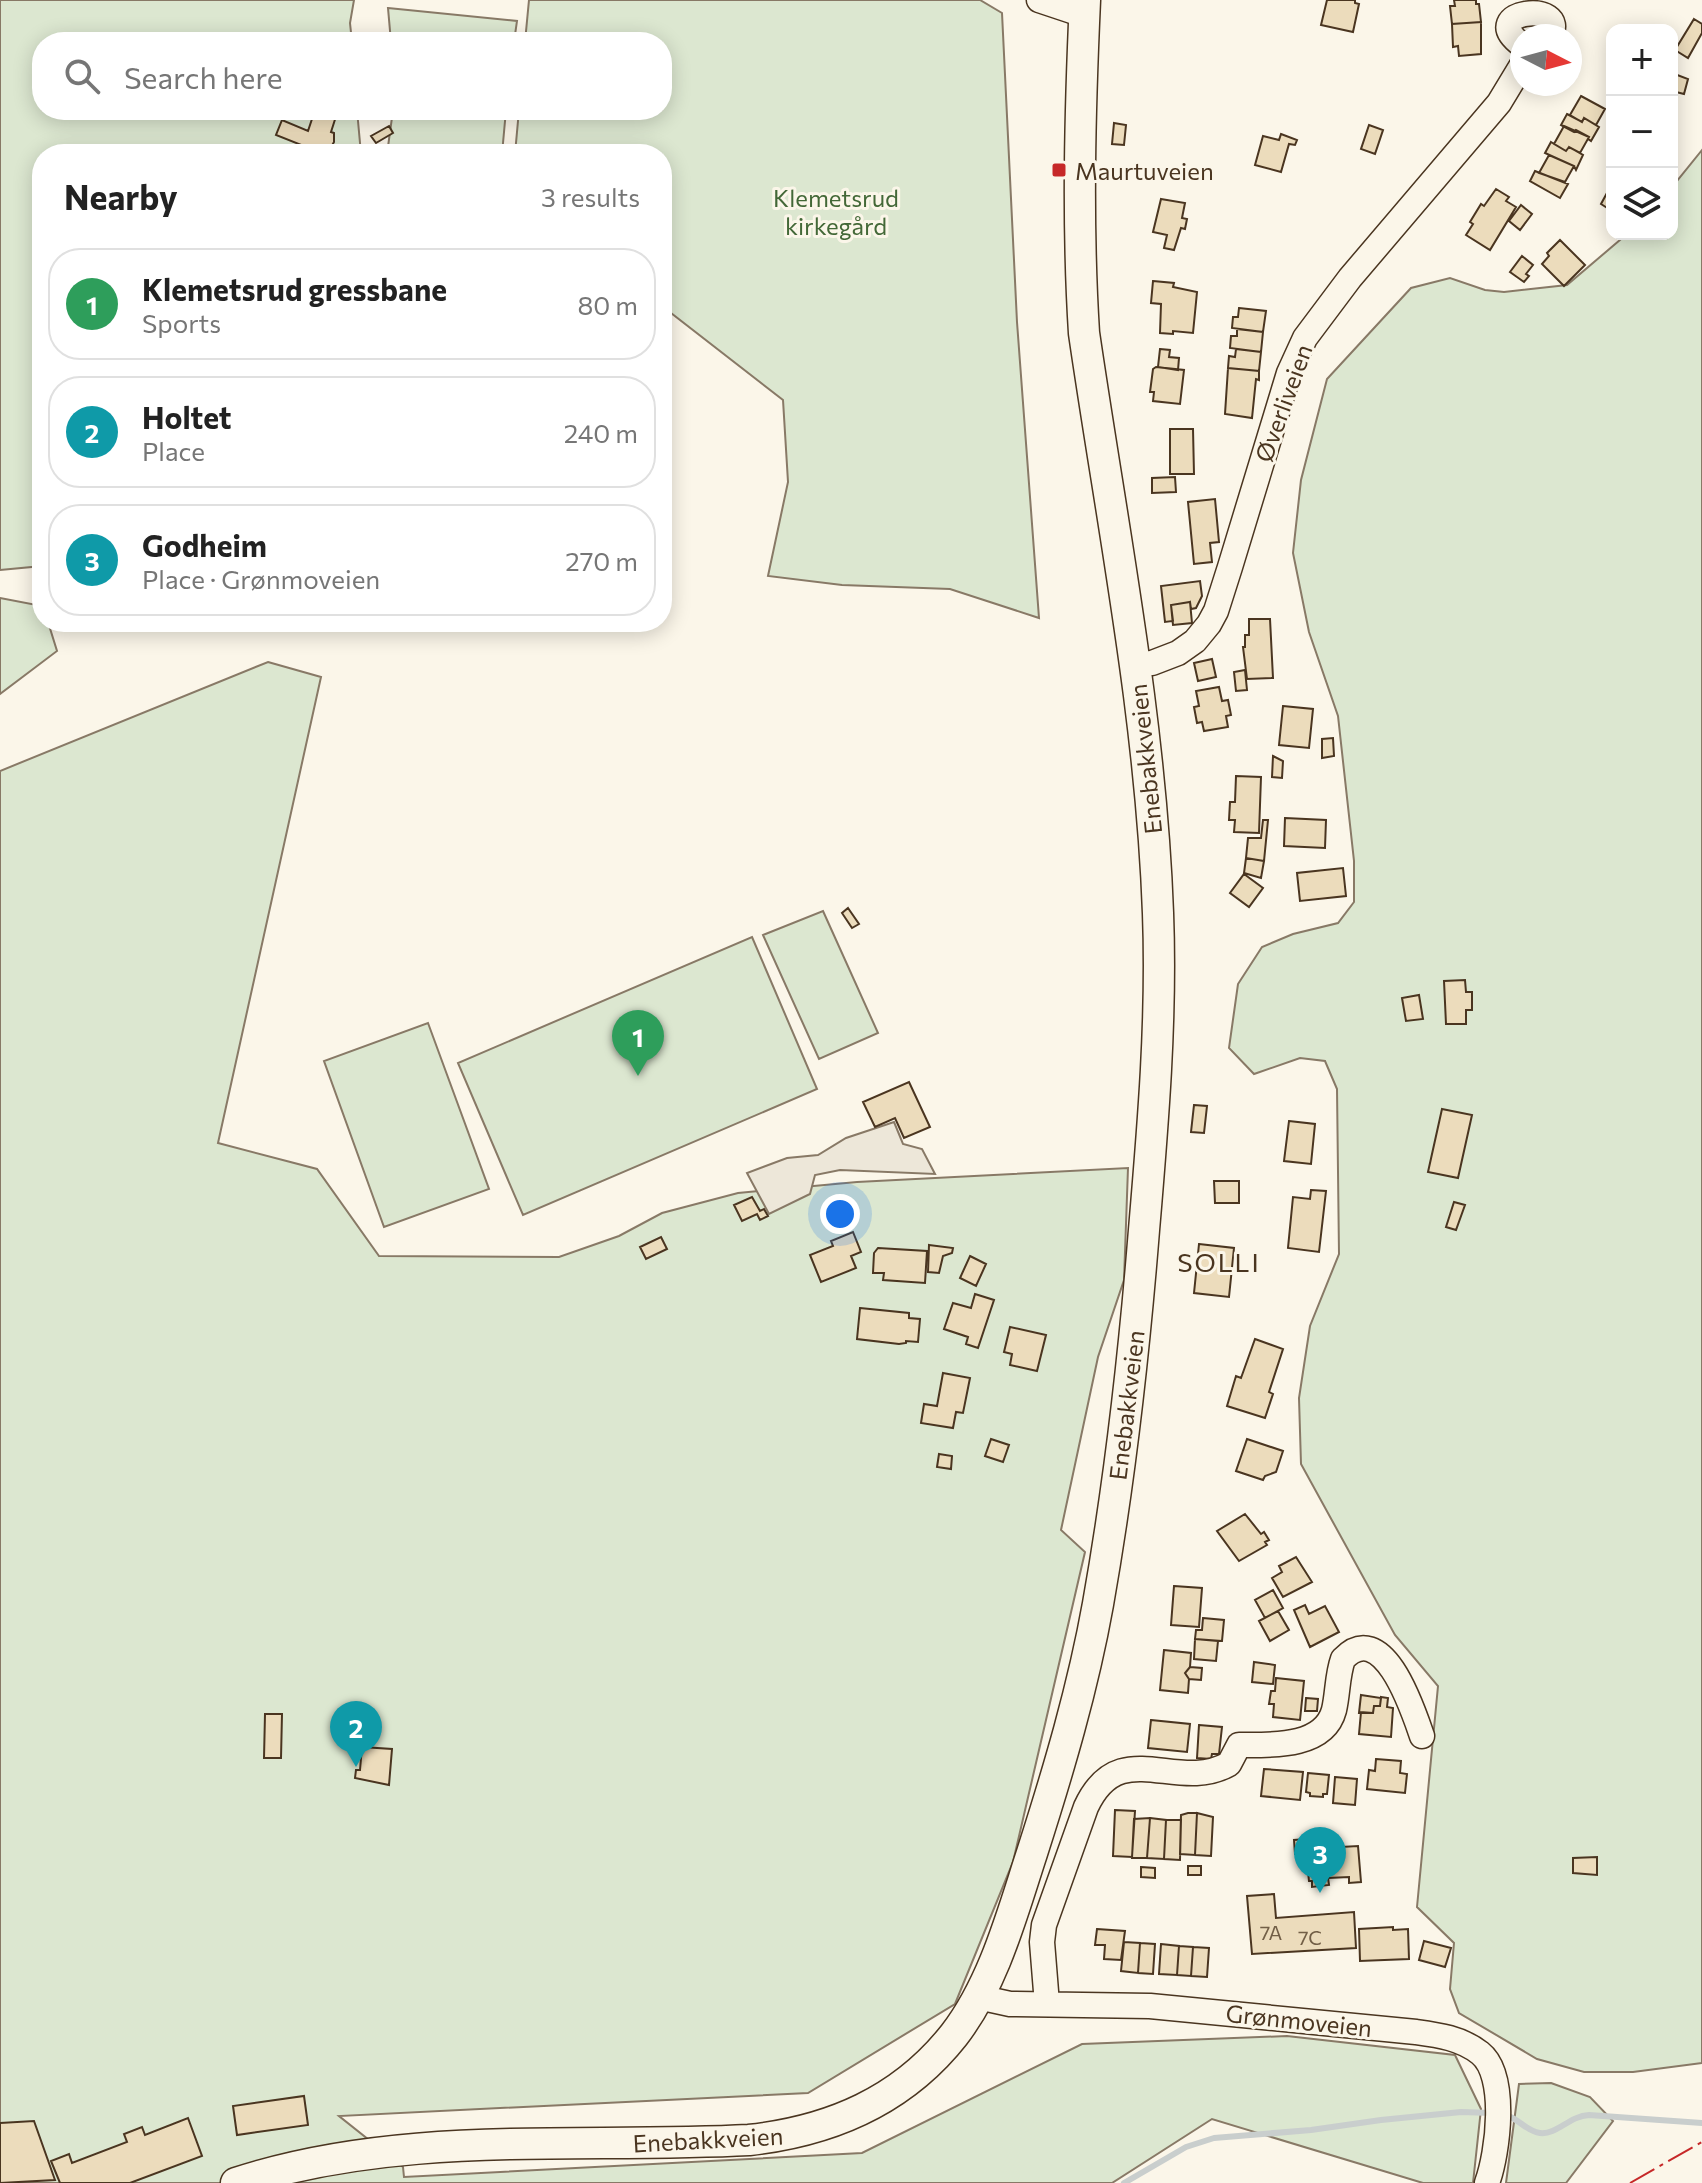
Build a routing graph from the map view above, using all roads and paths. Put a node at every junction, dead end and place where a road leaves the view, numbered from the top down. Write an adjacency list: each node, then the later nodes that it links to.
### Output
1 (1039, 0): 2 (street)
2 (1084, 8): 6 (main road, Enebakkveien)
3 (1510, 24): 4 (street)
4 (1553, 24)
5 (1510, 85): 6 (street, Øverliveien)
6 (1134, 664): 8 (main road, Enebakkveien)
7 (1422, 1736): 9 (street)
8 (978, 1997): 9 (street, Grønmoveien); 10 (main road, Enebakkveien)
9 (1047, 2004): 11 (street, Grønmoveien)
10 (236, 2183)
11 (1487, 2183)

